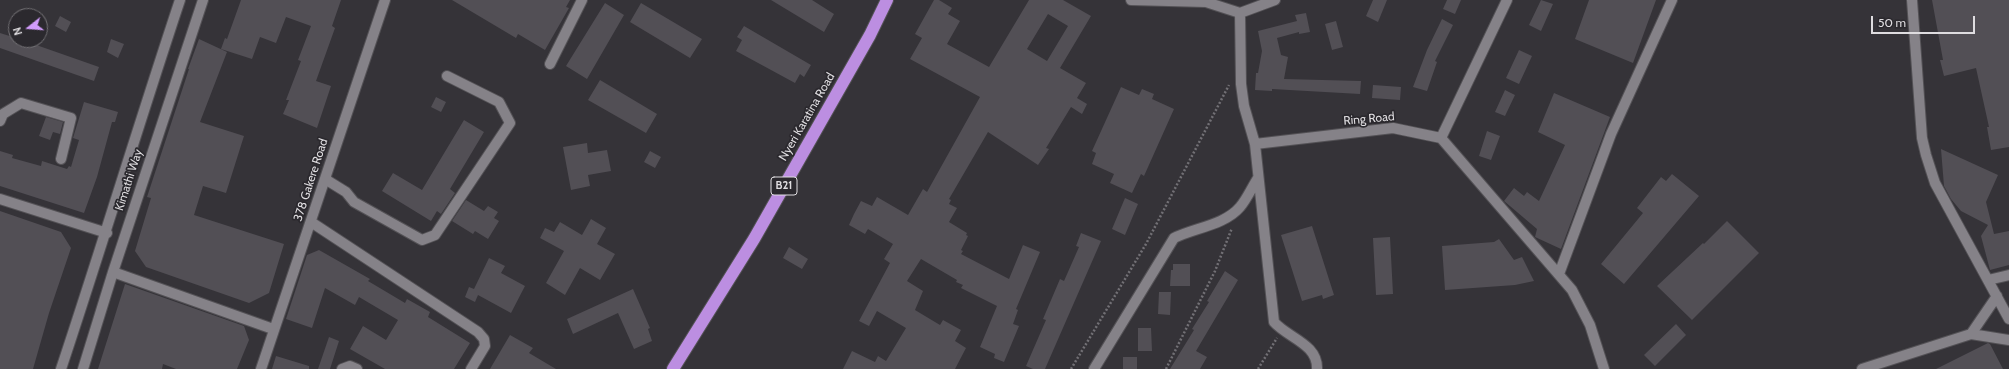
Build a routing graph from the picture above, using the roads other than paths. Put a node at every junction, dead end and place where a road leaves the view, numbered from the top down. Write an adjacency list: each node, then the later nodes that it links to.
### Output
1 (180, 0): 23 (street, Kimathi Way)
2 (203, 0): 24 (street, Kimathi Way)
3 (385, 0): 20 (street, 378 Gakere Road)
4 (582, 0): 13 (street)
5 (888, 0): 39 (highway, Nyeri Karatina Road / B21)
6 (1131, 0): 7 (street)
7 (1171, 0): 12 (street)
8 (1275, 0): 12 (street)
9 (1507, 0): 16 (street)
10 (1672, 0): 25 (street)
11 (1912, 0): 27 (street)
12 (1240, 12): 17 (street)
13 (550, 64)
14 (447, 76): 20 (street)
15 (0, 121): 18 (street)
16 (1441, 138): 17 (street, Ring Road); 25 (street)
17 (1255, 144): 19 (street)
18 (61, 158)
19 (1258, 178): 40 (street); 41 (street)
20 (325, 179): 22 (street, 378 Gakere Road)
21 (0, 200): 23 (street)
22 (311, 222): 30 (street, 378 Gakere Road); 38 (street)
23 (107, 233): 33 (street, Kimathi Way)
24 (112, 272): 30 (street); 34 (street, Kimathi Way)
25 (1559, 274): 42 (street)
26 (2009, 275): 27 (street)
27 (1988, 280): 28 (street)
28 (1997, 296): 29 (street); 31 (street)
29 (2009, 318)
30 (273, 329): 35 (street, 378 Gakere Road)
31 (1971, 334): 32 (street); 43 (street)
32 (2009, 340)
33 (61, 369)
34 (83, 369)
35 (261, 369)
36 (342, 369): 37 (street)
37 (357, 369)
38 (471, 369)
39 (673, 369)
40 (1094, 369)
41 (1317, 369)
42 (1604, 369)
43 (1862, 369)

